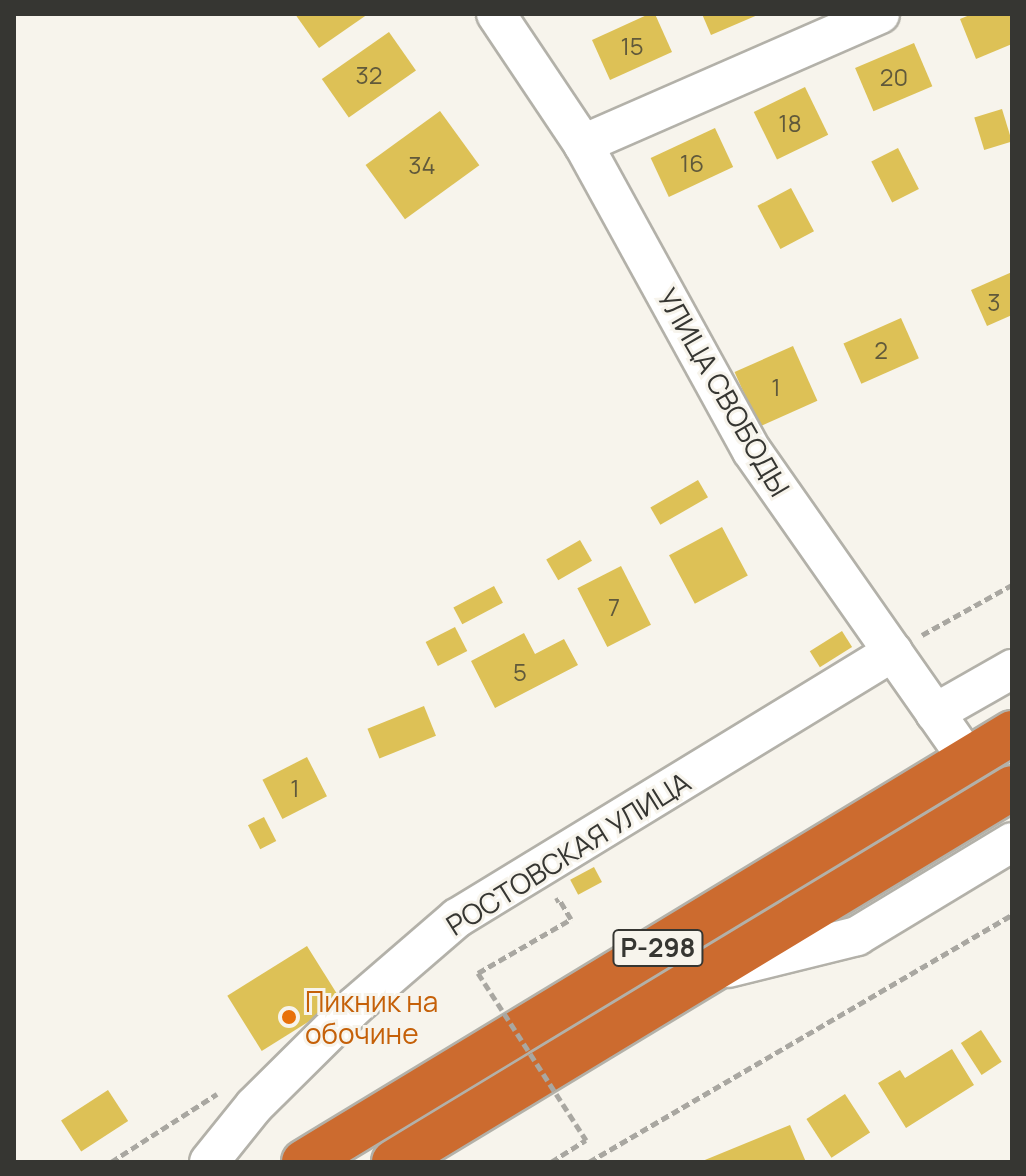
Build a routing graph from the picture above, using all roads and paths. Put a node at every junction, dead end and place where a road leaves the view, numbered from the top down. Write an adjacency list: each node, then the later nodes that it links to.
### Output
1 (496, 14): 3 (street, УЛИЦА СВОБОДЫ)
2 (880, 14): 3 (street)
3 (583, 144): 5 (street, УЛИЦА СВОБОДЫ)
4 (1012, 585): 5 (path)
5 (893, 652): 7 (street, УЛИЦА СВОБОДЫ); 15 (street, РОСТОВСКАЯ УЛИЦА)
6 (1012, 669): 7 (street)
7 (935, 713): 9 (street, УЛИЦА СВОБОДЫ)
8 (1012, 733): 9 (highway, Р-298)
9 (968, 760): 16 (highway, Р-298)
10 (1012, 788): 14 (highway, Р-298)
11 (1012, 842): 14 (street)
12 (1012, 915): 19 (path)
13 (571, 919): 18 (path, bridge)
14 (709, 972): 17 (highway, Р-298)
15 (209, 1162)
16 (304, 1162)
17 (394, 1162)
18 (551, 1162)
19 (589, 1162)

